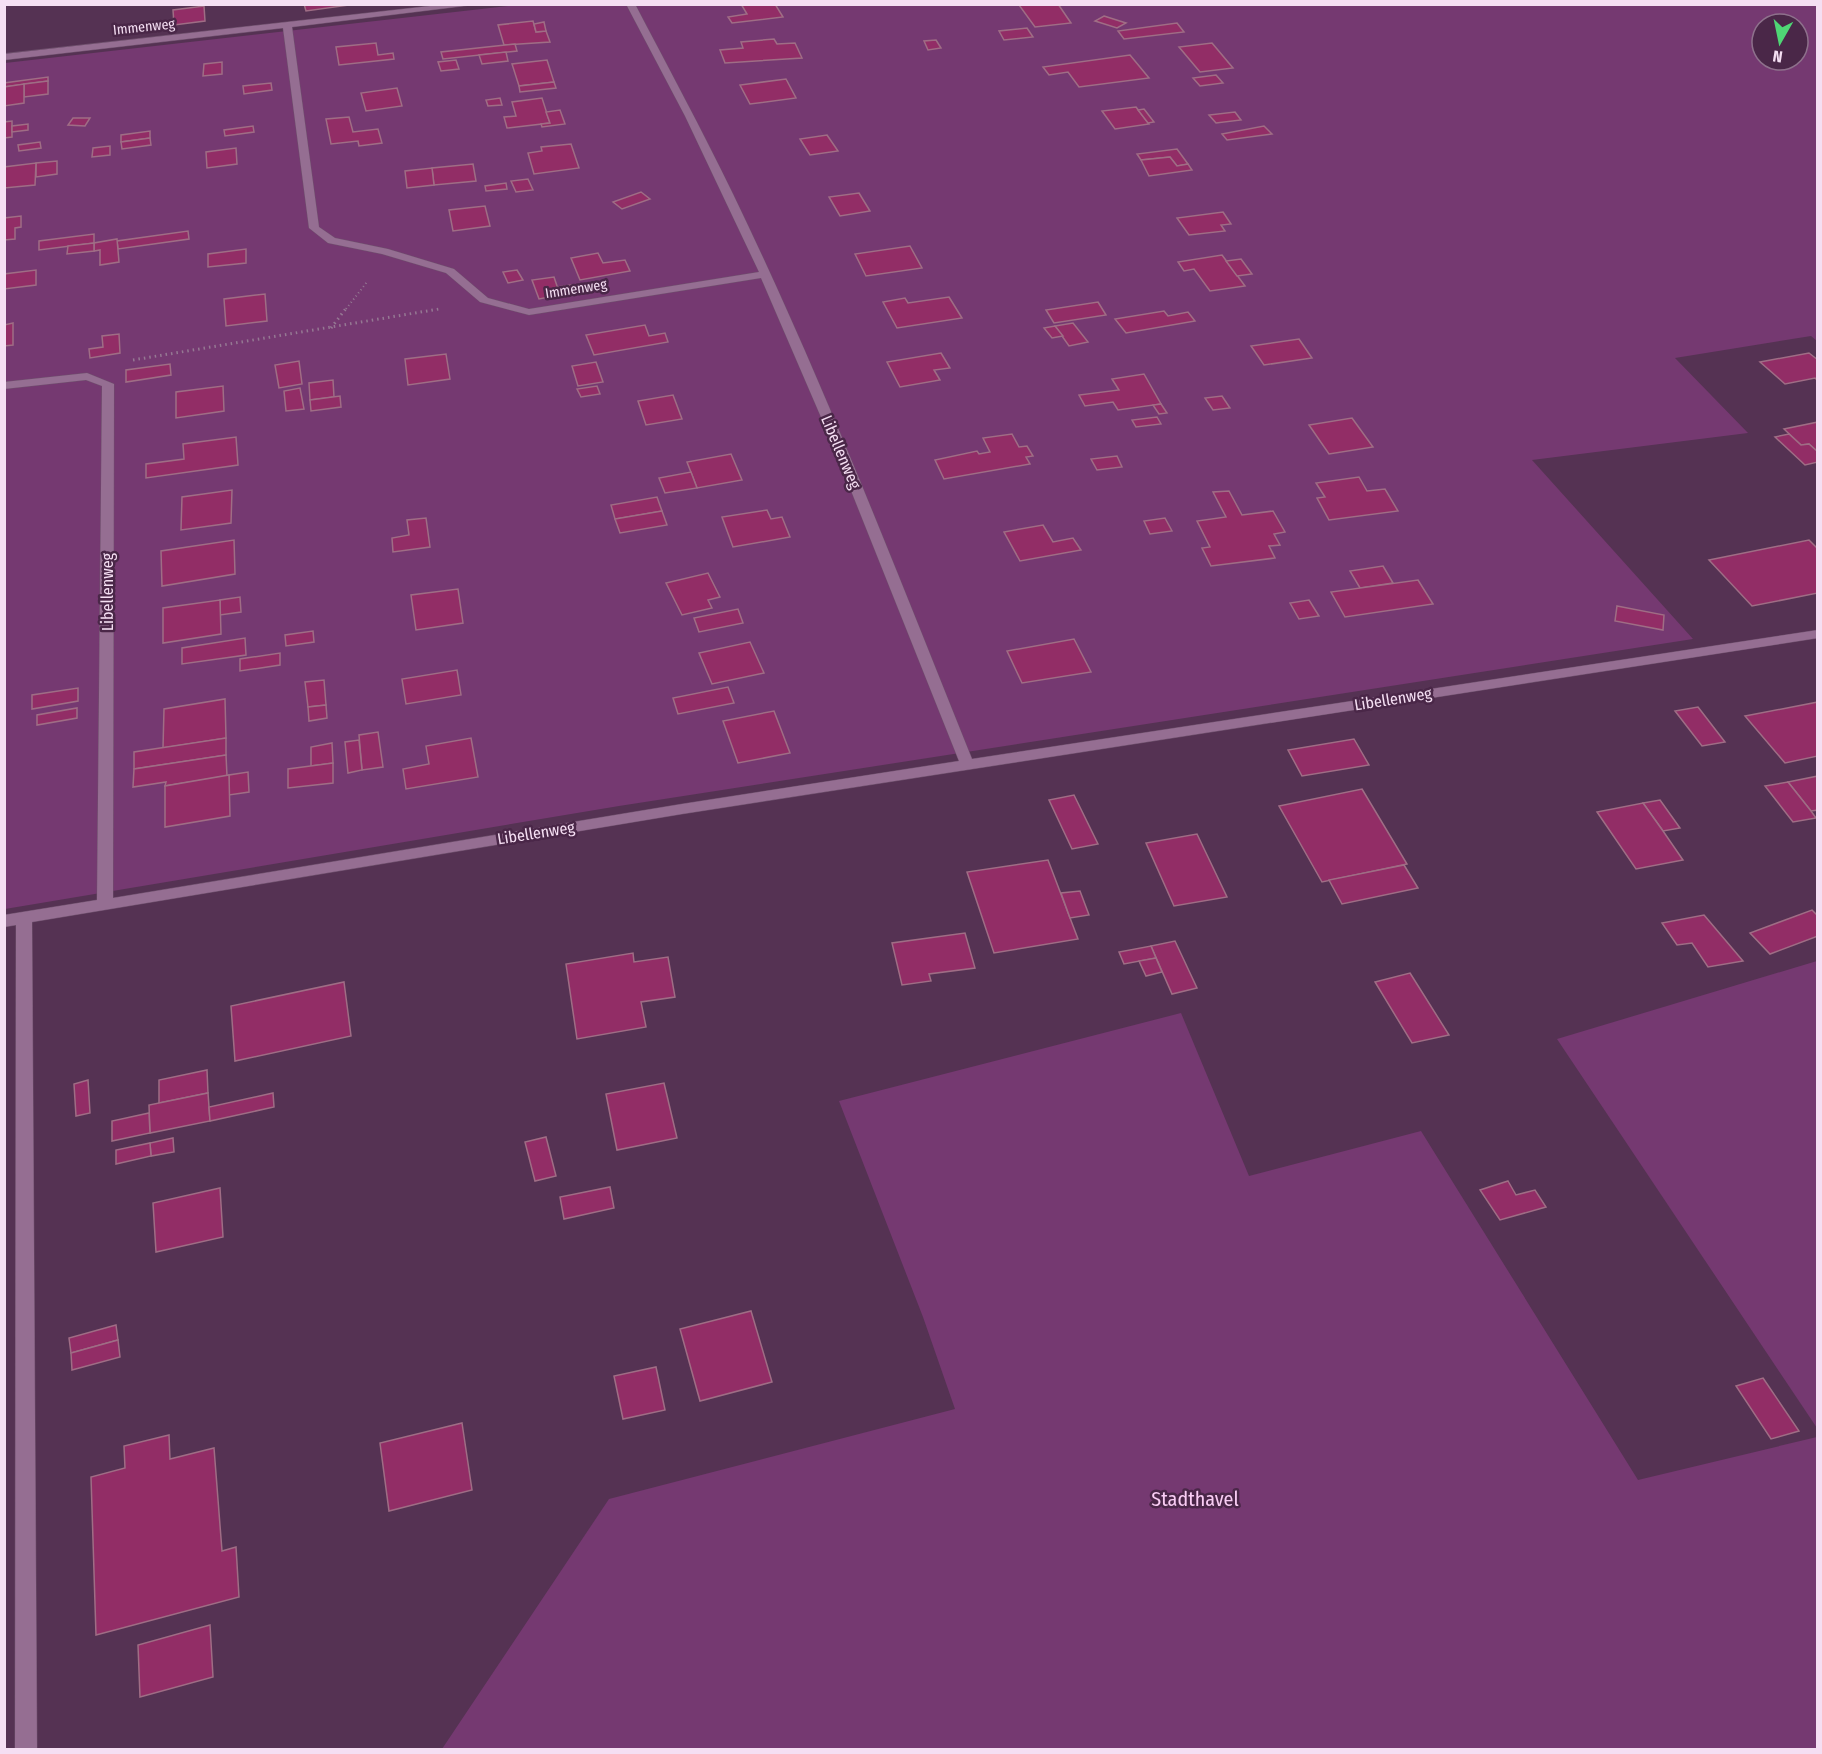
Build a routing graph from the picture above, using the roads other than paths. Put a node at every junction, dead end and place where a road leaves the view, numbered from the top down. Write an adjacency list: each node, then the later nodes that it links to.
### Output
1 (476, 4): 3 (street, Immenweg)
2 (630, 4): 6 (street)
3 (430, 7): 4 (street, Immenweg)
4 (287, 26): 5 (street, Immenweg); 6 (street, Immenweg)
5 (4, 57)
6 (764, 274): 9 (street, Libellenweg)
7 (4, 386): 10 (street, Libellenweg)
8 (1818, 634): 9 (street, Libellenweg)
9 (968, 765): 10 (street, Libellenweg)
10 (105, 904): 11 (street, Libellenweg)
11 (24, 918): 12 (street, Libellenweg); 13 (street)
12 (4, 921)
13 (26, 1749)

